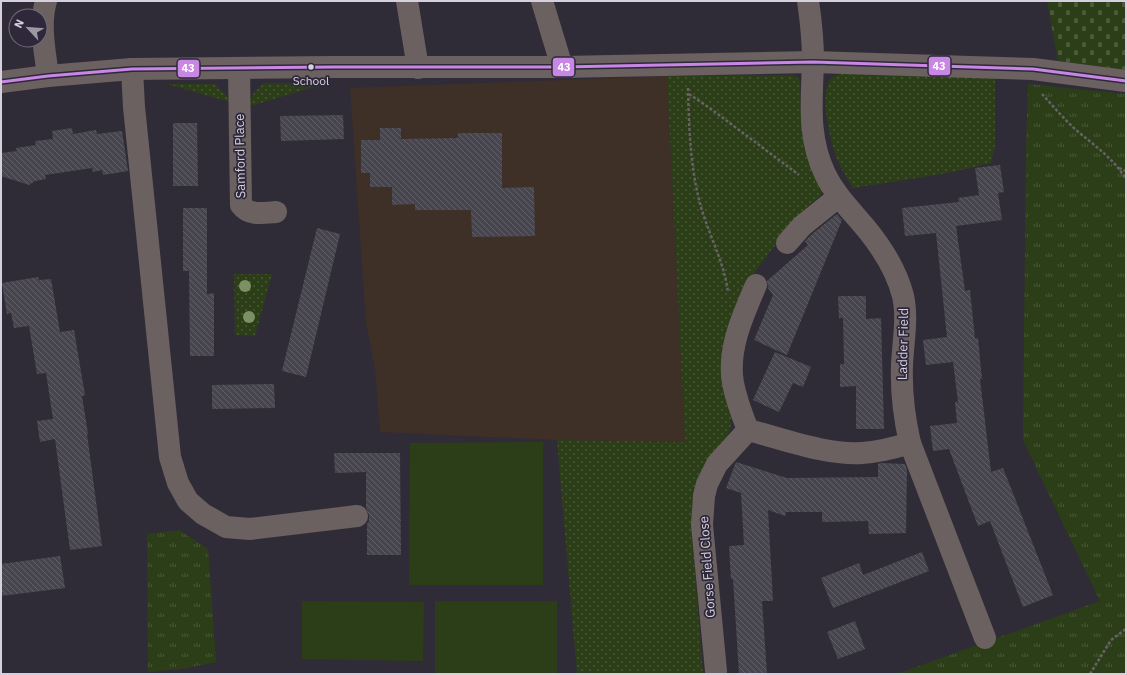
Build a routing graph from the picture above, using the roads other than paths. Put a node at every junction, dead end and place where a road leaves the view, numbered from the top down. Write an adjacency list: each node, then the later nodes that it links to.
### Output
1 (46, 1): 10 (street)
2 (407, 1): 8 (street)
3 (542, 1): 6 (street)
4 (808, 1): 5 (street, Ladder Field)
5 (813, 62): 6 (street); 11 (street); 13 (street, Ladder Field)
6 (562, 67): 8 (street)
7 (239, 68): 8 (street); 9 (street); 14 (street, Samford Place)
8 (418, 68)
9 (132, 69): 10 (street); 19 (street)
10 (48, 76): 12 (street)
11 (1126, 81)
12 (1, 82)
13 (838, 197): 15 (street); 18 (street, Ladder Field)
14 (276, 212)
15 (787, 243)
16 (756, 285): 17 (street)
17 (748, 430): 18 (street); 21 (street, Gorse Field Close)
18 (910, 443): 20 (street, Ladder Field)
19 (357, 516)
20 (984, 638)
21 (716, 671)

